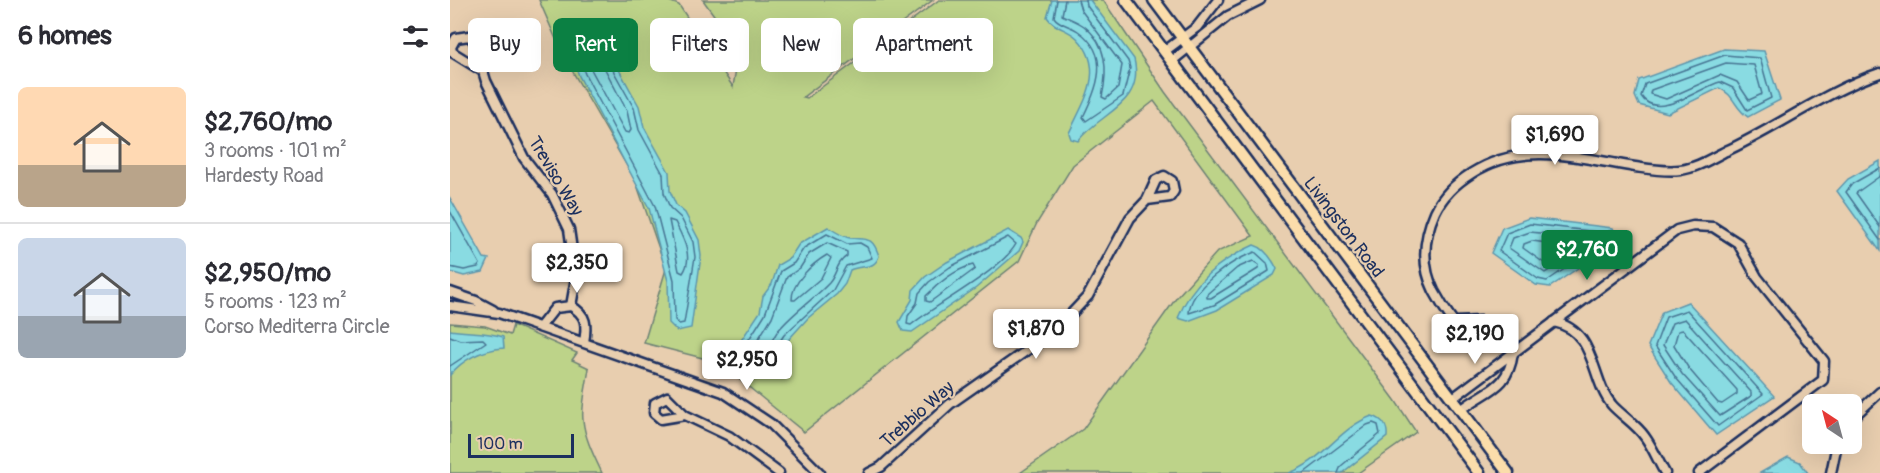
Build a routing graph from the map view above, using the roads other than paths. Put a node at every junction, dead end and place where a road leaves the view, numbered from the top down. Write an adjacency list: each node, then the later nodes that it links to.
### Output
1 (1126, 0): 6 (main road)
2 (1154, 0): 5 (main road, Livingston Road)
3 (1218, 0): 5 (street)
4 (1260, 0): 5 (street)
5 (1186, 42): 6 (street); 20 (main road, Livingston Road)
6 (1168, 56): 28 (main road)
7 (482, 72): 12 (street, Treviso Way)
8 (1880, 73): 14 (street)
9 (1147, 200): 25 (street, Trebbio Way)
10 (450, 292): 13 (street)
11 (450, 306): 13 (street)
12 (571, 306): 16 (street); 17 (street)
13 (499, 313): 16 (street)
14 (1455, 322)
15 (1554, 322): 18 (street); 30 (street); 31 (street)
16 (540, 327): 17 (street)
17 (584, 342): 27 (street)
18 (1514, 353): 20 (street); 22 (street)
19 (1880, 392): 21 (street)
20 (1453, 398): 22 (main road, Livingston Road)
21 (1862, 409)
22 (1461, 410): 29 (main road, Livingston Road)
23 (685, 415): 26 (street)
24 (1835, 454): 32 (street)
25 (873, 472)
26 (779, 473)
27 (820, 473)
28 (1479, 473)
29 (1508, 473)
30 (1665, 473)
31 (1699, 473)
32 (1831, 473)

